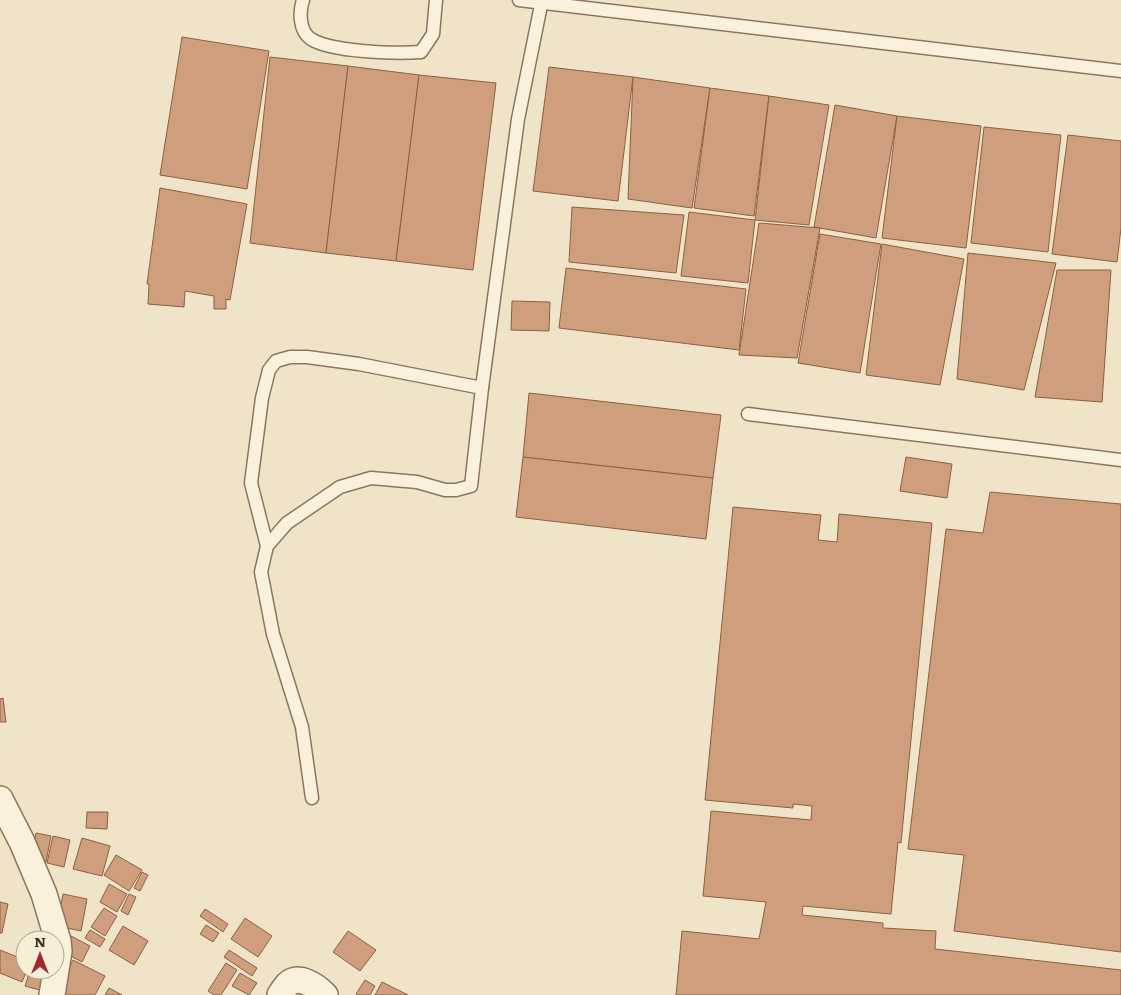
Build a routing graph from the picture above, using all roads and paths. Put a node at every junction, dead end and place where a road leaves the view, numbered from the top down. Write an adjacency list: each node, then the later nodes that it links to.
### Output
1 (303, 0): 2 (lane)
2 (436, 0)
3 (519, 0): 4 (lane)
4 (542, 1): 5 (lane); 6 (lane)
5 (1121, 71)
6 (482, 388): 9 (lane); 9 (lane)
7 (748, 414): 8 (lane)
8 (1121, 460)
9 (267, 546): 10 (lane)
10 (312, 798)
11 (0, 799): 12 (street)
12 (52, 995)
13 (280, 995): 14 (street)
14 (324, 995)

